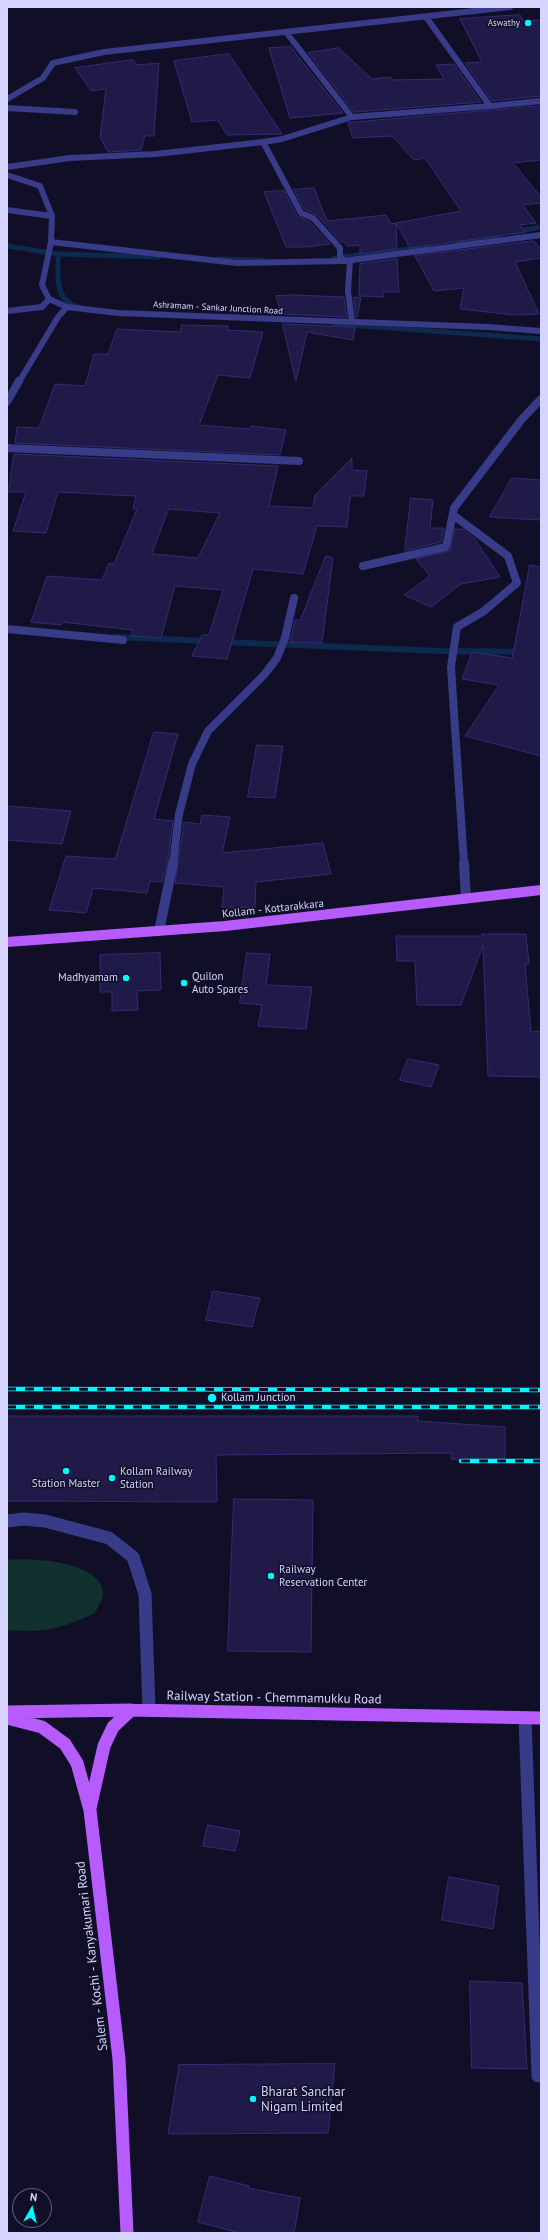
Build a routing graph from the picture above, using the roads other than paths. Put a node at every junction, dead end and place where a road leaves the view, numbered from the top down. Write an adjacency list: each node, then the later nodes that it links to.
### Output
1 (510, 7): 2 (street)
2 (426, 17): 3 (street); 6 (street)
3 (286, 32): 4 (street); 9 (street)
4 (7, 99)
5 (541, 101): 6 (street)
6 (490, 106): 9 (street)
7 (7, 108): 8 (street)
8 (75, 112)
9 (352, 117): 10 (street)
10 (263, 142): 11 (street); 17 (street)
11 (7, 167)
12 (7, 175): 14 (street)
13 (7, 210): 14 (street)
14 (52, 216): 16 (street)
15 (541, 235): 17 (street)
16 (51, 242): 17 (street); 18 (street)
17 (344, 260): 21 (street)
18 (49, 299): 19 (street, Ashramam - Sankar Junction Road); 20 (street)
19 (67, 307): 21 (street, Ashramam - Sankar Junction Road); 24 (street)
20 (7, 311)
21 (352, 322): 22 (street, Ashramam - Sankar Junction Road)
22 (541, 331)
23 (541, 399): 27 (street)
24 (7, 402)
25 (7, 448): 26 (street)
26 (299, 461)
27 (453, 515): 28 (street); 33 (street)
28 (363, 566)
29 (294, 598): 34 (street)
30 (7, 629): 31 (street)
31 (123, 640)
32 (541, 890): 33 (main road, Kollam - Kottarakkara)
33 (466, 899): 34 (main road, Kollam - Kottarakkara)
34 (159, 931): 35 (main road, Kollam - Kottarakkara)
35 (7, 942)
36 (7, 1521): 38 (street)
37 (131, 1710): 38 (main road, Railway Station - Chemmamukku Road); 39 (main road, Railway Station - Chemmamukku Road); 43 (main road)
38 (149, 1710): 41 (main road, Railway Station - Chemmamukku Road)
39 (7, 1712)
40 (7, 1718): 43 (main road, Salem - Kochi - Kanyakumari Road)
41 (525, 1718): 42 (main road, Railway Station - Chemmamukku Road); 44 (street)
42 (541, 1718)
43 (90, 1810): 46 (main road, Salem - Kochi - Kanyakumari Road)
44 (538, 1954): 45 (street)
45 (538, 2076)
46 (127, 2233)

